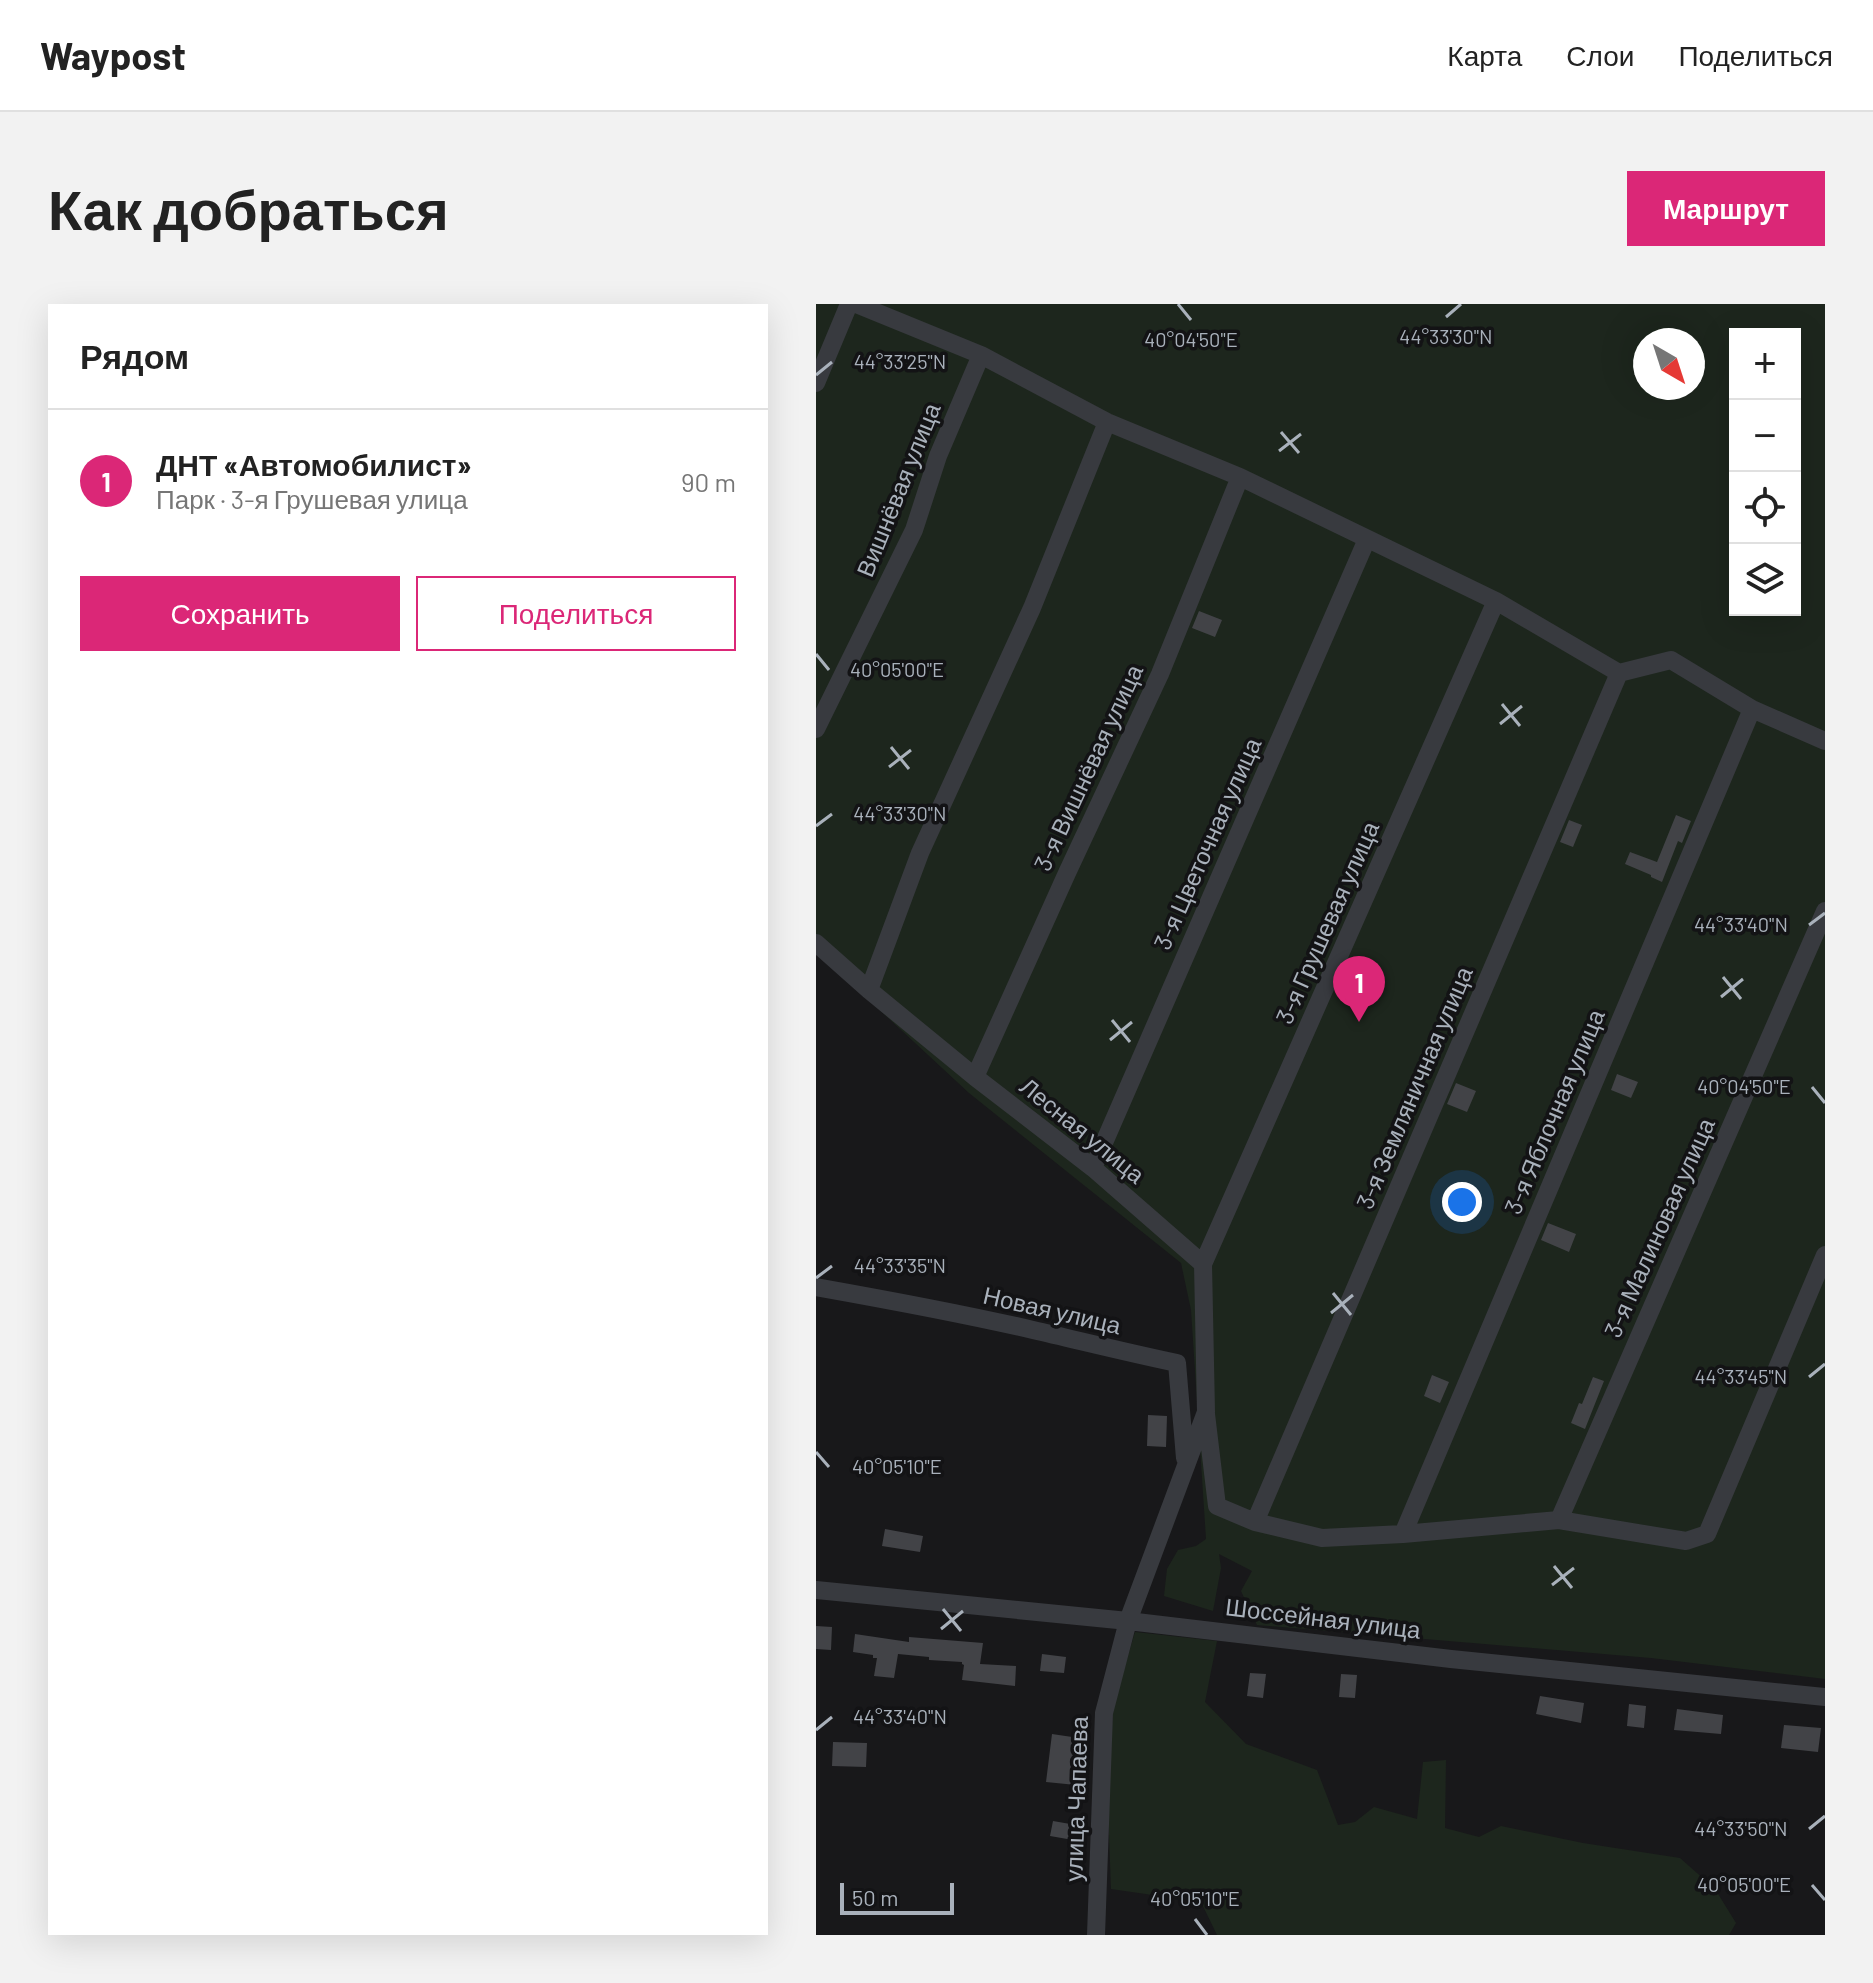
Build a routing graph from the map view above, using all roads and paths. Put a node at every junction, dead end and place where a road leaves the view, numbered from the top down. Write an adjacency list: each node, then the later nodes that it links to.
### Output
1 (849, 304): 4 (street)
2 (856, 304): 3 (street)
3 (981, 355): 5 (street); 11 (street, Вишнёвая улица)
4 (816, 383)
5 (1107, 422): 6 (street); 15 (street)
6 (1240, 477): 7 (street); 16 (street, 3-я Вишнёвая улица)
7 (1367, 539): 8 (street); 17 (street, 3-я Цветочная улица)
8 (1496, 601): 9 (street); 19 (street, 3-я Грушевая улица)
9 (1619, 673): 10 (street); 24 (street, 3-я Земляничная улица)
10 (1752, 709): 12 (street); 25 (street, 3-я Яблочная улица)
11 (816, 729)
12 (1825, 741)
13 (1825, 911): 23 (street, 3-я Малиновая улица)
14 (816, 943): 15 (street, Лесная улица)
15 (869, 990): 16 (street, Лесная улица)
16 (975, 1077): 17 (street, Лесная улица)
17 (1093, 1168): 19 (street, Лесная улица)
18 (1825, 1255): 23 (street)
19 (1203, 1264): 21 (street)
20 (816, 1287): 22 (street, Новая улица)
21 (1206, 1412): 22 (street); 24 (street)
22 (1186, 1464): 27 (street)
23 (1559, 1520): 25 (street)
24 (1255, 1522): 25 (street)
25 (1403, 1534)
26 (816, 1590): 27 (street, Шоссейная улица)
27 (1128, 1621): 28 (street, Шоссейная улица); 29 (street, улица Чапаева)
28 (1825, 1697)
29 (1096, 1935)

